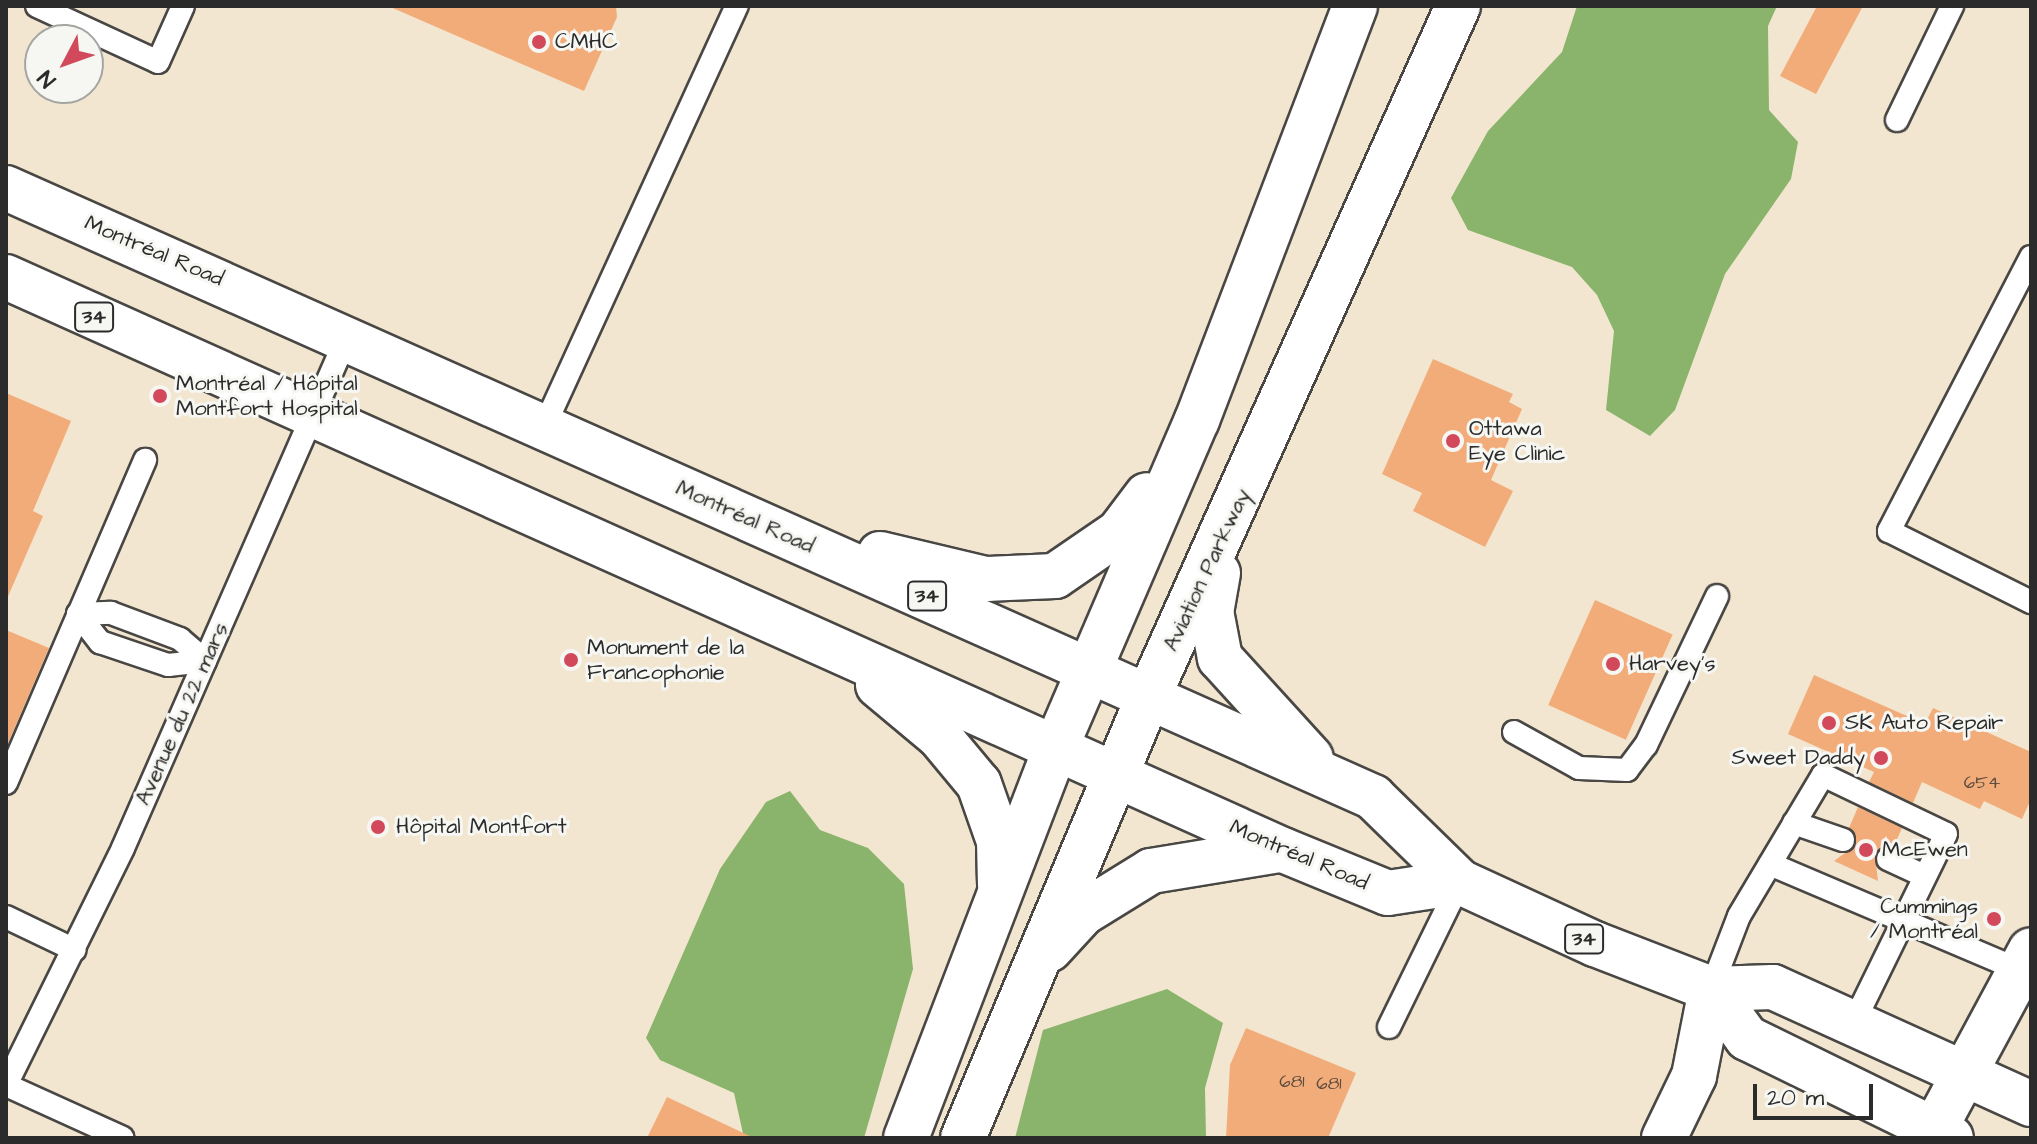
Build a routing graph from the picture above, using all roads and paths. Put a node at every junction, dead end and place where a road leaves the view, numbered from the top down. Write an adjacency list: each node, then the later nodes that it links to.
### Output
1 (37, 6): 2 (lane)
2 (183, 6)
3 (737, 6): 14 (lane)
4 (1355, 6): 13 (main road)
5 (1458, 6): 16 (main road, Aviation Parkway)
6 (1952, 6): 7 (lane)
7 (1897, 120)
8 (6, 188): 11 (main road, Montréal Road / 34)
9 (2031, 257): 19 (lane)
10 (6, 277): 12 (main road, Montréal Road / 34)
11 (347, 337): 12 (lane, Avenue du 22 mars); 14 (main road, Montréal Road / 34)
12 (316, 417): 21 (main road, Montréal Road / 34); 22 (lane, Avenue du 22 mars)
13 (1197, 420): 17 (main road); 23 (main road)
14 (544, 427): 17 (main road, Montréal Road / 34)
15 (145, 460): 20 (lane)
16 (1231, 518): 24 (main road, Aviation Parkway); 28 (main road)
17 (766, 526): 23 (main road, Montréal Road / 34)
18 (1717, 596): 25 (lane)
19 (2031, 602)
20 (78, 614): 22 (lane); 29 (lane)
21 (843, 654): 26 (main road, Montréal Road / 34); 37 (main road)
22 (205, 661): 40 (lane, Avenue du 22 mars)
23 (1088, 668): 24 (main road, Montréal Road / 34); 26 (main road)
24 (1149, 695): 27 (main road, Aviation Parkway); 28 (main road, Montréal Road / 34)
25 (1514, 732)
26 (1056, 747): 27 (main road, Montréal Road / 34); 37 (main road)
27 (1114, 776): 32 (main road, Montréal Road / 34); 42 (main road, Aviation Parkway)
28 (1330, 777): 36 (main road, Montréal Road / 34)
29 (6, 783)
30 (1794, 823): 31 (lane); 34 (lane); 35 (lane)
31 (1843, 840)
32 (1283, 850): 36 (main road, Montréal Road / 34); 42 (main road)
33 (1888, 859): 35 (lane)
34 (1770, 864): 39 (lane); 43 (lane)
35 (1924, 876): 39 (lane)
36 (1460, 882): 43 (main road, Montréal Road / 34); 45 (lane)
37 (1000, 902): 51 (main road)
38 (6, 917): 40 (lane)
39 (1901, 919): 41 (lane); 44 (lane)
40 (75, 950): 47 (lane, Avenue du 22 mars)
41 (2026, 960): 46 (main road)
42 (1033, 969): 52 (main road, Aviation Parkway)
43 (1711, 989): 44 (main road, Montréal Road / 34); 49 (main road); 53 (main road)
44 (1853, 1024): 46 (main road, Montréal Road / 34)
45 (1389, 1027)
46 (1965, 1073): 48 (main road, Montréal Road / 34); 49 (main road)
47 (6, 1085): 50 (lane)
48 (2031, 1104)
49 (1942, 1134)
50 (123, 1138)
51 (906, 1138)
52 (963, 1138)
53 (1664, 1138)

